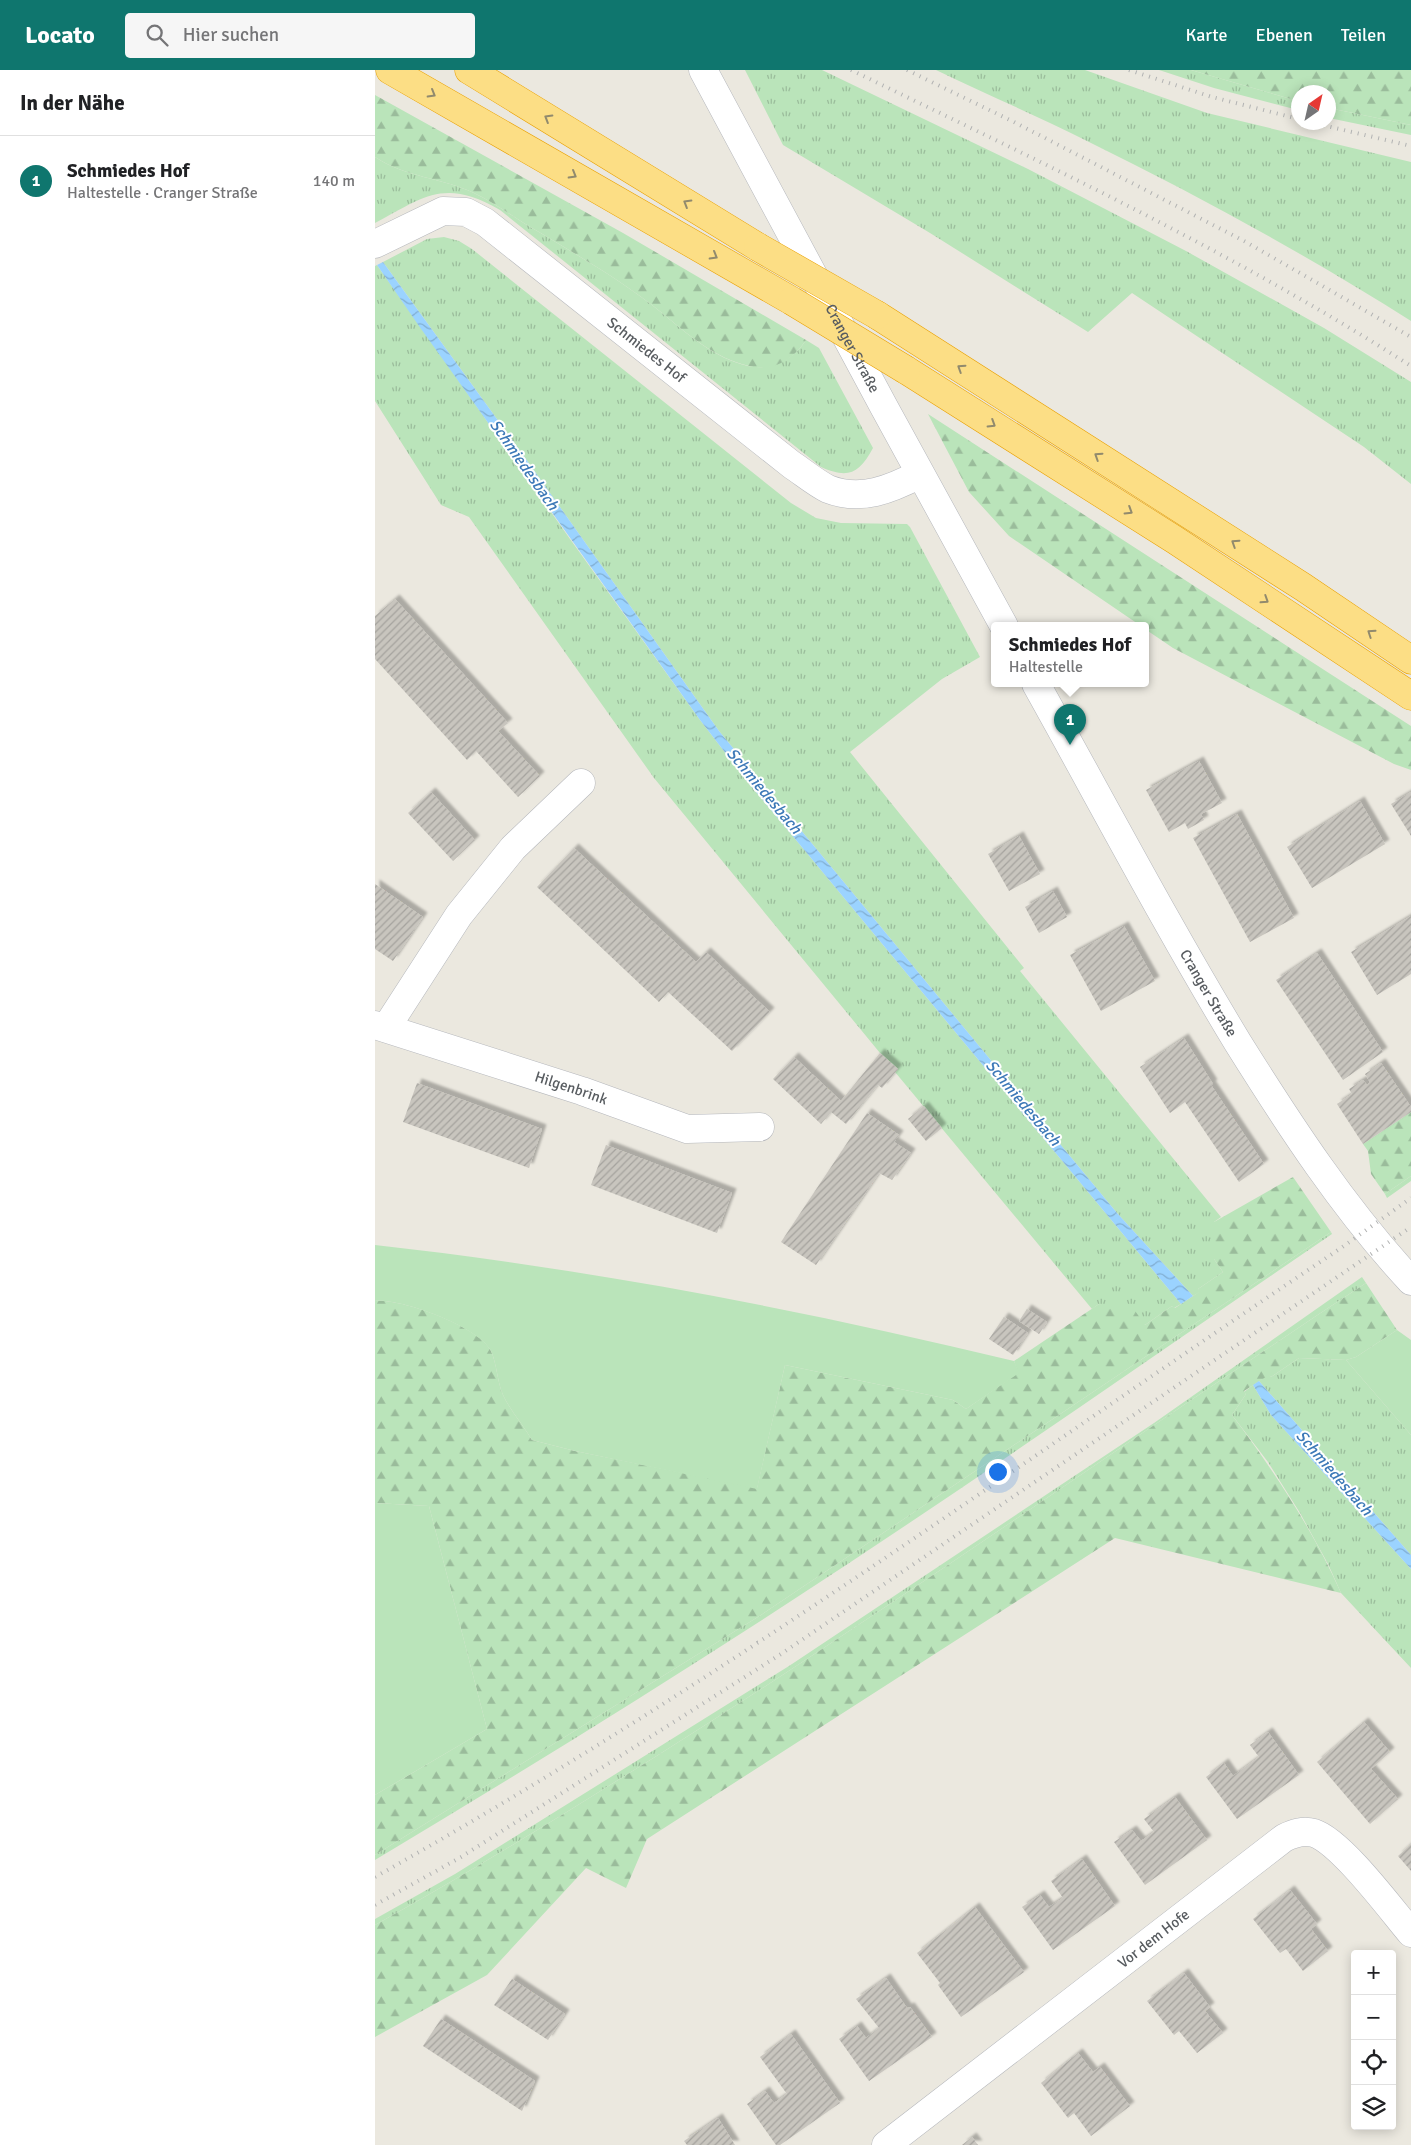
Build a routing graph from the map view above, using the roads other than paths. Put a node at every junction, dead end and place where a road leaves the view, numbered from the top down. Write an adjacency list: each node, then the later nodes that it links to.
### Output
1 (390, 70): 9 (highway, one-way to 9, bridge)
2 (469, 70): 7 (highway, one-way to 2, bridge)
3 (703, 70): 5 (street, Cranger Straße)
4 (381, 241): 5 (street, Schmiedes Hof)
5 (920, 474): 6 (street, Cranger Straße)
6 (1002, 622)
7 (1411, 660)
8 (1038, 687): 13 (street, Cranger Straße)
9 (1411, 696)
10 (581, 783): 11 (street, Hilgenbrink)
11 (380, 1026): 12 (street, Hilgenbrink)
12 (760, 1127)
13 (1411, 1281)
14 (1411, 1933): 15 (street, Vor dem Hofe)
15 (886, 2145)

